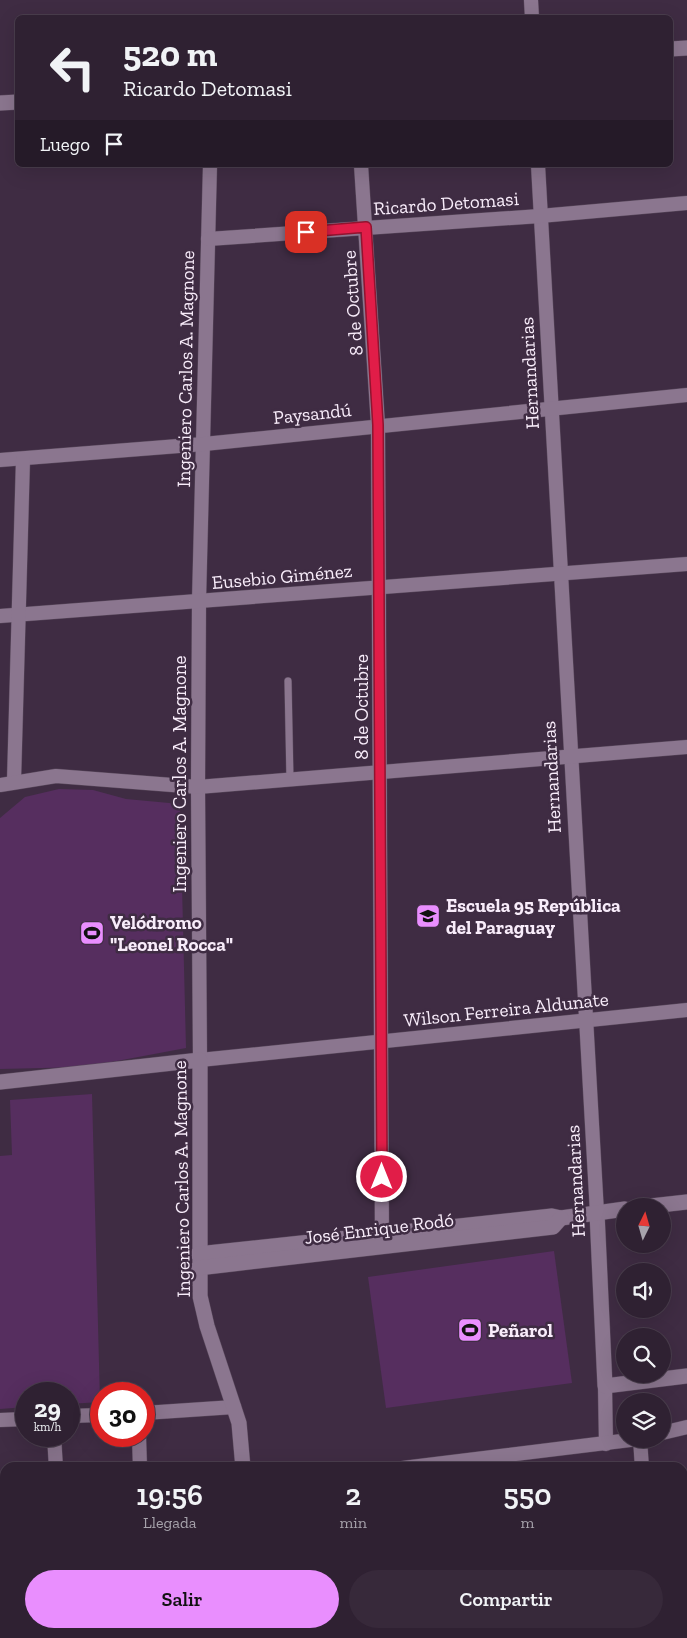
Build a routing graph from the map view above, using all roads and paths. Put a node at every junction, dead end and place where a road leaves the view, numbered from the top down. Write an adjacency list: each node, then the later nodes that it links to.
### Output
1 (531, 0): 2 (street)
2 (532, 15)
3 (687, 48): 4 (street)
4 (673, 49)
5 (210, 167): 11 (street, Ingeniero Carlos A. Magnone)
6 (361, 167): 10 (street, 8 de Octubre)
7 (538, 167): 9 (street, Hernandarias)
8 (687, 204): 9 (street, Ricardo Detomasi)
9 (540, 216): 10 (street, Ricardo Detomasi); 13 (street, Hernandarias)
10 (366, 227): 11 (street, Ricardo Detomasi); 14 (street, 8 de Octubre)
11 (208, 239): 15 (street, Ingeniero Carlos A. Magnone)
12 (687, 395): 13 (street, Paysandú)
13 (551, 408): 14 (street, Paysandú); 19 (street, Hernandarias)
14 (378, 425): 15 (street, Paysandú); 20 (street, 8 de Octubre)
15 (204, 444): 16 (street, Paysandú); 21 (street, Ingeniero Carlos A. Magnone)
16 (22, 459): 17 (street, Paysandú); 22 (street)
17 (0, 460)
18 (687, 564): 19 (street, Eusebio Giménez)
19 (560, 574): 20 (street, Eusebio Giménez); 26 (street, Hernandarias)
20 (380, 586): 21 (street, Eusebio Giménez); 27 (street, 8 de Octubre)
21 (200, 601): 22 (street, Eusebio Giménez); 30 (street, Ingeniero Carlos A. Magnone)
22 (18, 615): 23 (street, Eusebio Giménez); 29 (street)
23 (0, 616)
24 (288, 681): 28 (lane)
25 (687, 747): 26 (street)
26 (570, 757): 27 (street); 32 (street, Hernandarias)
27 (380, 773): 28 (street); 33 (street, 8 de Octubre)
28 (290, 780): 30 (street)
29 (7, 783): 30 (street)
30 (198, 787): 34 (street, Ingeniero Carlos A. Magnone)
31 (687, 1010): 32 (street, Wilson Ferreira Aldunate)
32 (586, 1022): 33 (street, Wilson Ferreira Aldunate); 39 (street, Hernandarias)
33 (381, 1042): 34 (street, Wilson Ferreira Aldunate); 40 (street, 8 de Octubre)
34 (200, 1060): 35 (street, Wilson Ferreira Aldunate); 41 (street, Ingeniero Carlos A. Magnone)
35 (0, 1082)
36 (687, 1202): 37 (street)
37 (671, 1204)
38 (616, 1211): 39 (street, José Enrique Rodó)
39 (597, 1213): 40 (street, José Enrique Rodó); 43 (street, Hernandarias)
40 (382, 1241): 41 (street, José Enrique Rodó)
41 (198, 1261): 44 (street, Ingeniero Carlos A. Magnone)
42 (687, 1376): 43 (street)
43 (605, 1386): 51 (street)
44 (234, 1407): 45 (street); 57 (street, Ingeniero Carlos A. Magnone)
45 (155, 1411)
46 (15, 1419): 47 (street)
47 (0, 1420)
48 (687, 1427): 49 (street)
49 (671, 1431)
50 (616, 1442): 51 (street)
51 (606, 1444): 58 (street)
52 (55, 1447): 55 (street)
53 (139, 1447): 56 (street)
54 (640, 1448): 59 (street)
55 (56, 1462)
56 (140, 1462)
57 (243, 1462)
58 (454, 1462)
59 (641, 1462)

